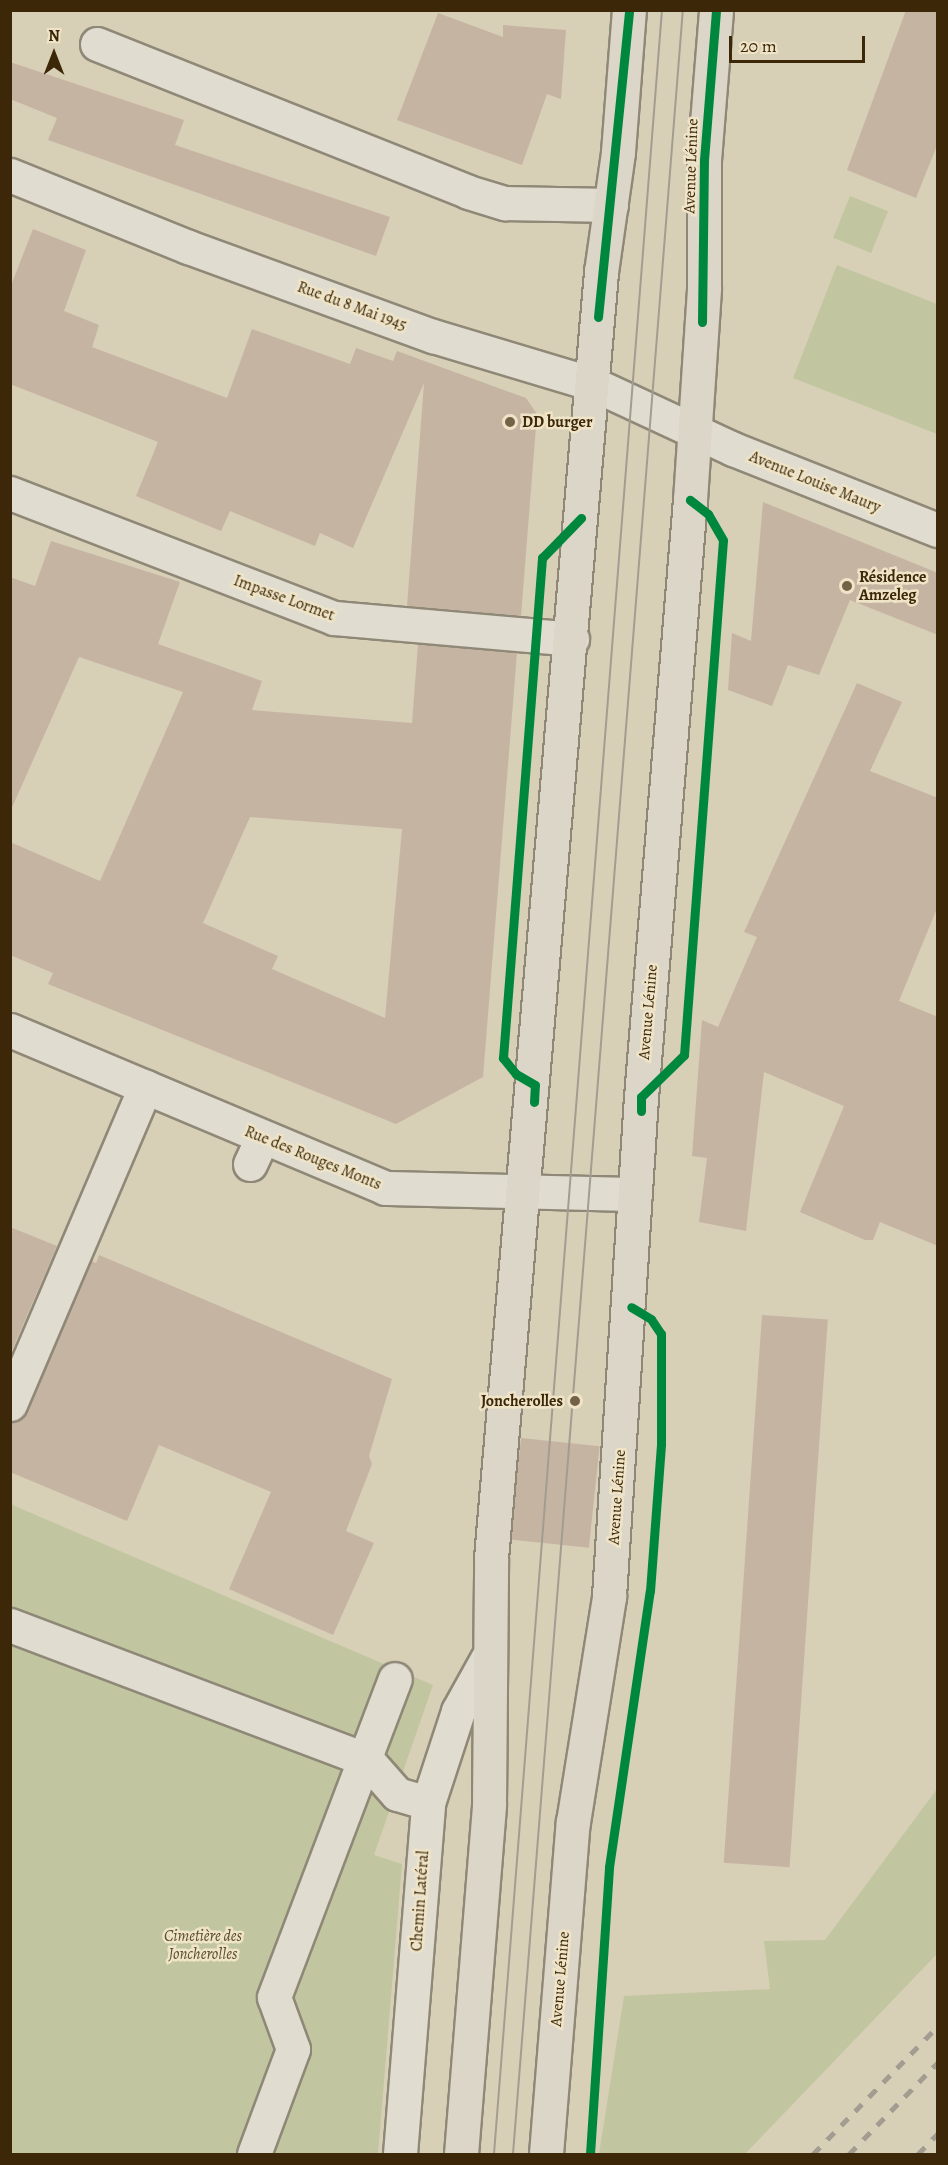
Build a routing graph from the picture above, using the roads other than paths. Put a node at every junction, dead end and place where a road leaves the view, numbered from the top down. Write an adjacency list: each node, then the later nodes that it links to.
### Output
1 (629, 10): 5 (main road)
2 (716, 10): 7 (main road, Avenue Lénine)
3 (97, 44): 5 (street)
4 (10, 175): 6 (street, Rue du 8 Mai 1945)
5 (611, 205): 6 (main road)
6 (593, 384): 7 (street, Rue du 8 Mai 1945); 10 (main road)
7 (694, 432): 9 (street, Avenue Louise Maury); 14 (main road, Avenue Lénine)
8 (10, 493): 10 (street, Impasse Lormet)
9 (938, 530)
10 (572, 639): 13 (main road)
11 (10, 1030): 12 (street, Rue des Rouges Monts)
12 (145, 1087): 13 (street, Rue des Rouges Monts); 15 (street)
13 (524, 1188): 14 (street, Rue des Rouges Monts); 17 (main road)
14 (635, 1194): 24 (main road, Avenue Lénine)
15 (10, 1404)
16 (10, 1625): 19 (street)
17 (487, 1659): 20 (street, Chemin Latéral); 23 (main road)
18 (395, 1678): 19 (street)
19 (367, 1760): 20 (street); 21 (street)
20 (428, 1803): 22 (street, Chemin Latéral)
21 (254, 2154)
22 (400, 2154)
23 (461, 2154)
24 (546, 2154)

